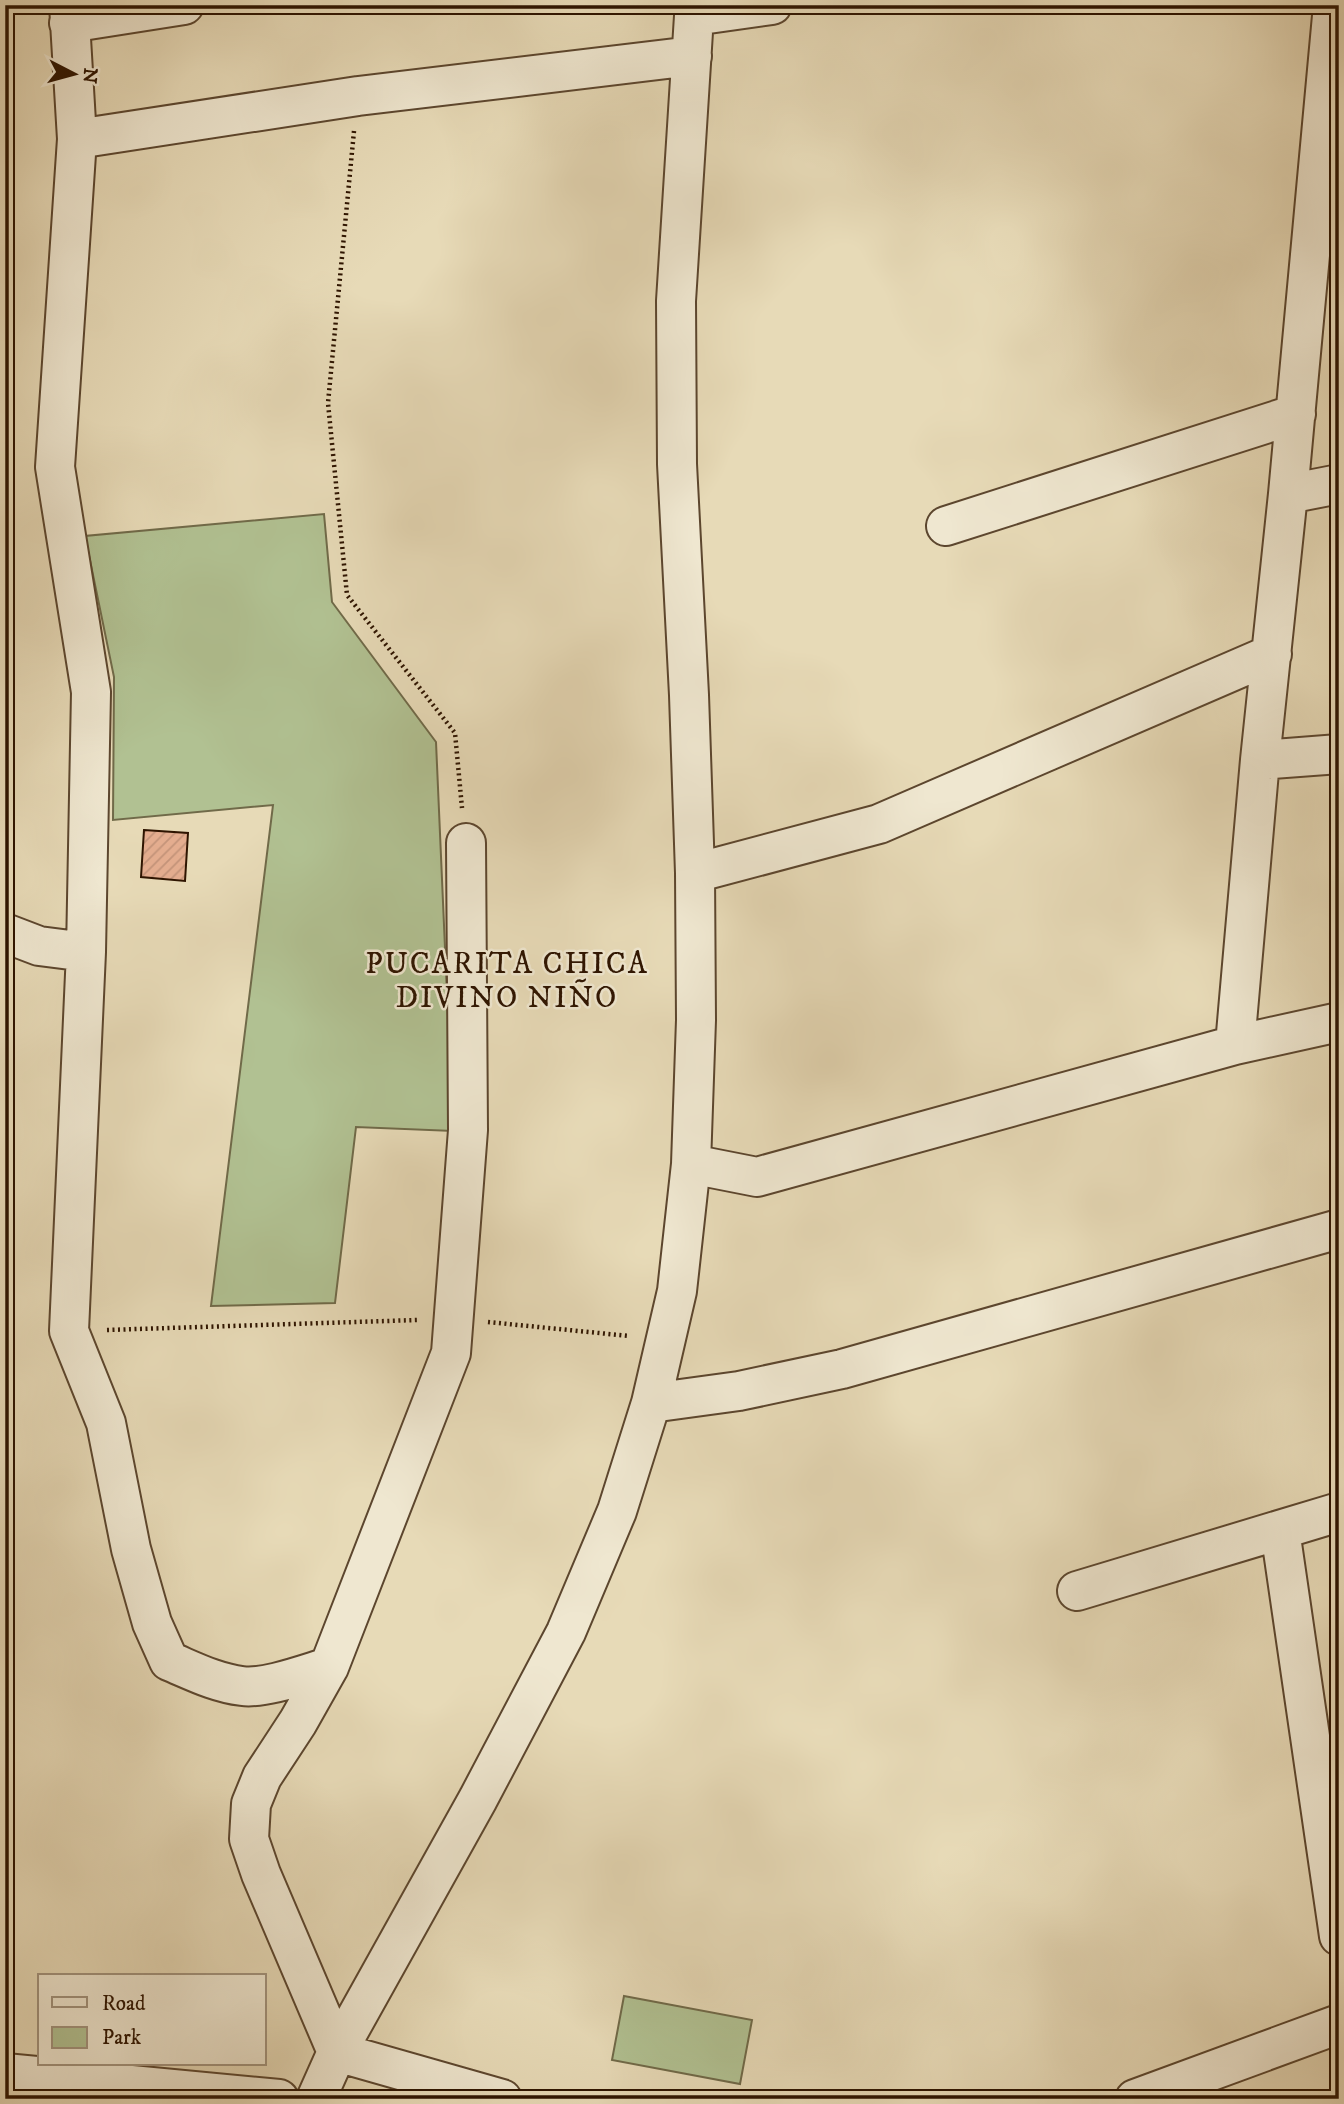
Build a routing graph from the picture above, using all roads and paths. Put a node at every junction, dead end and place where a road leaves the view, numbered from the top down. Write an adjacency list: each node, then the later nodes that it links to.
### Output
1 (184, 5): 5 (street)
2 (772, 5): 4 (street)
3 (1333, 5): 9 (street)
4 (696, 10): 6 (street)
5 (69, 14): 8 (street)
6 (692, 56): 7 (street); 17 (street)
7 (358, 96): 8 (street); 16 (path)
8 (77, 139): 19 (street)
9 (1296, 414): 11 (street); 12 (street)
10 (1339, 484): 11 (street)
11 (1288, 494): 13 (street)
12 (946, 526)
13 (1272, 654): 15 (street); 17 (street)
14 (1339, 754): 15 (street)
15 (1260, 760): 21 (street)
16 (466, 843): 24 (street)
17 (695, 873): 22 (street)
18 (5, 933): 19 (street)
19 (86, 951): 25 (street)
20 (1339, 1022): 21 (street)
21 (1236, 1045): 22 (street)
22 (691, 1164): 26 (street)
23 (1339, 1229): 27 (street)
24 (454, 1318): 25 (path); 26 (path); 31 (street)
25 (69, 1331): 31 (street)
26 (665, 1340): 27 (street)
27 (651, 1403): 34 (street)
28 (1339, 1512): 29 (street)
29 (1280, 1530): 30 (street); 32 (street)
30 (1077, 1591)
31 (329, 1667): 34 (street)
32 (1339, 1936)
33 (1339, 2024): 39 (street)
34 (337, 2052): 37 (street); 38 (street)
35 (5, 2073): 36 (street)
36 (279, 2099)
37 (316, 2099)
38 (502, 2099)
39 (1135, 2099)

